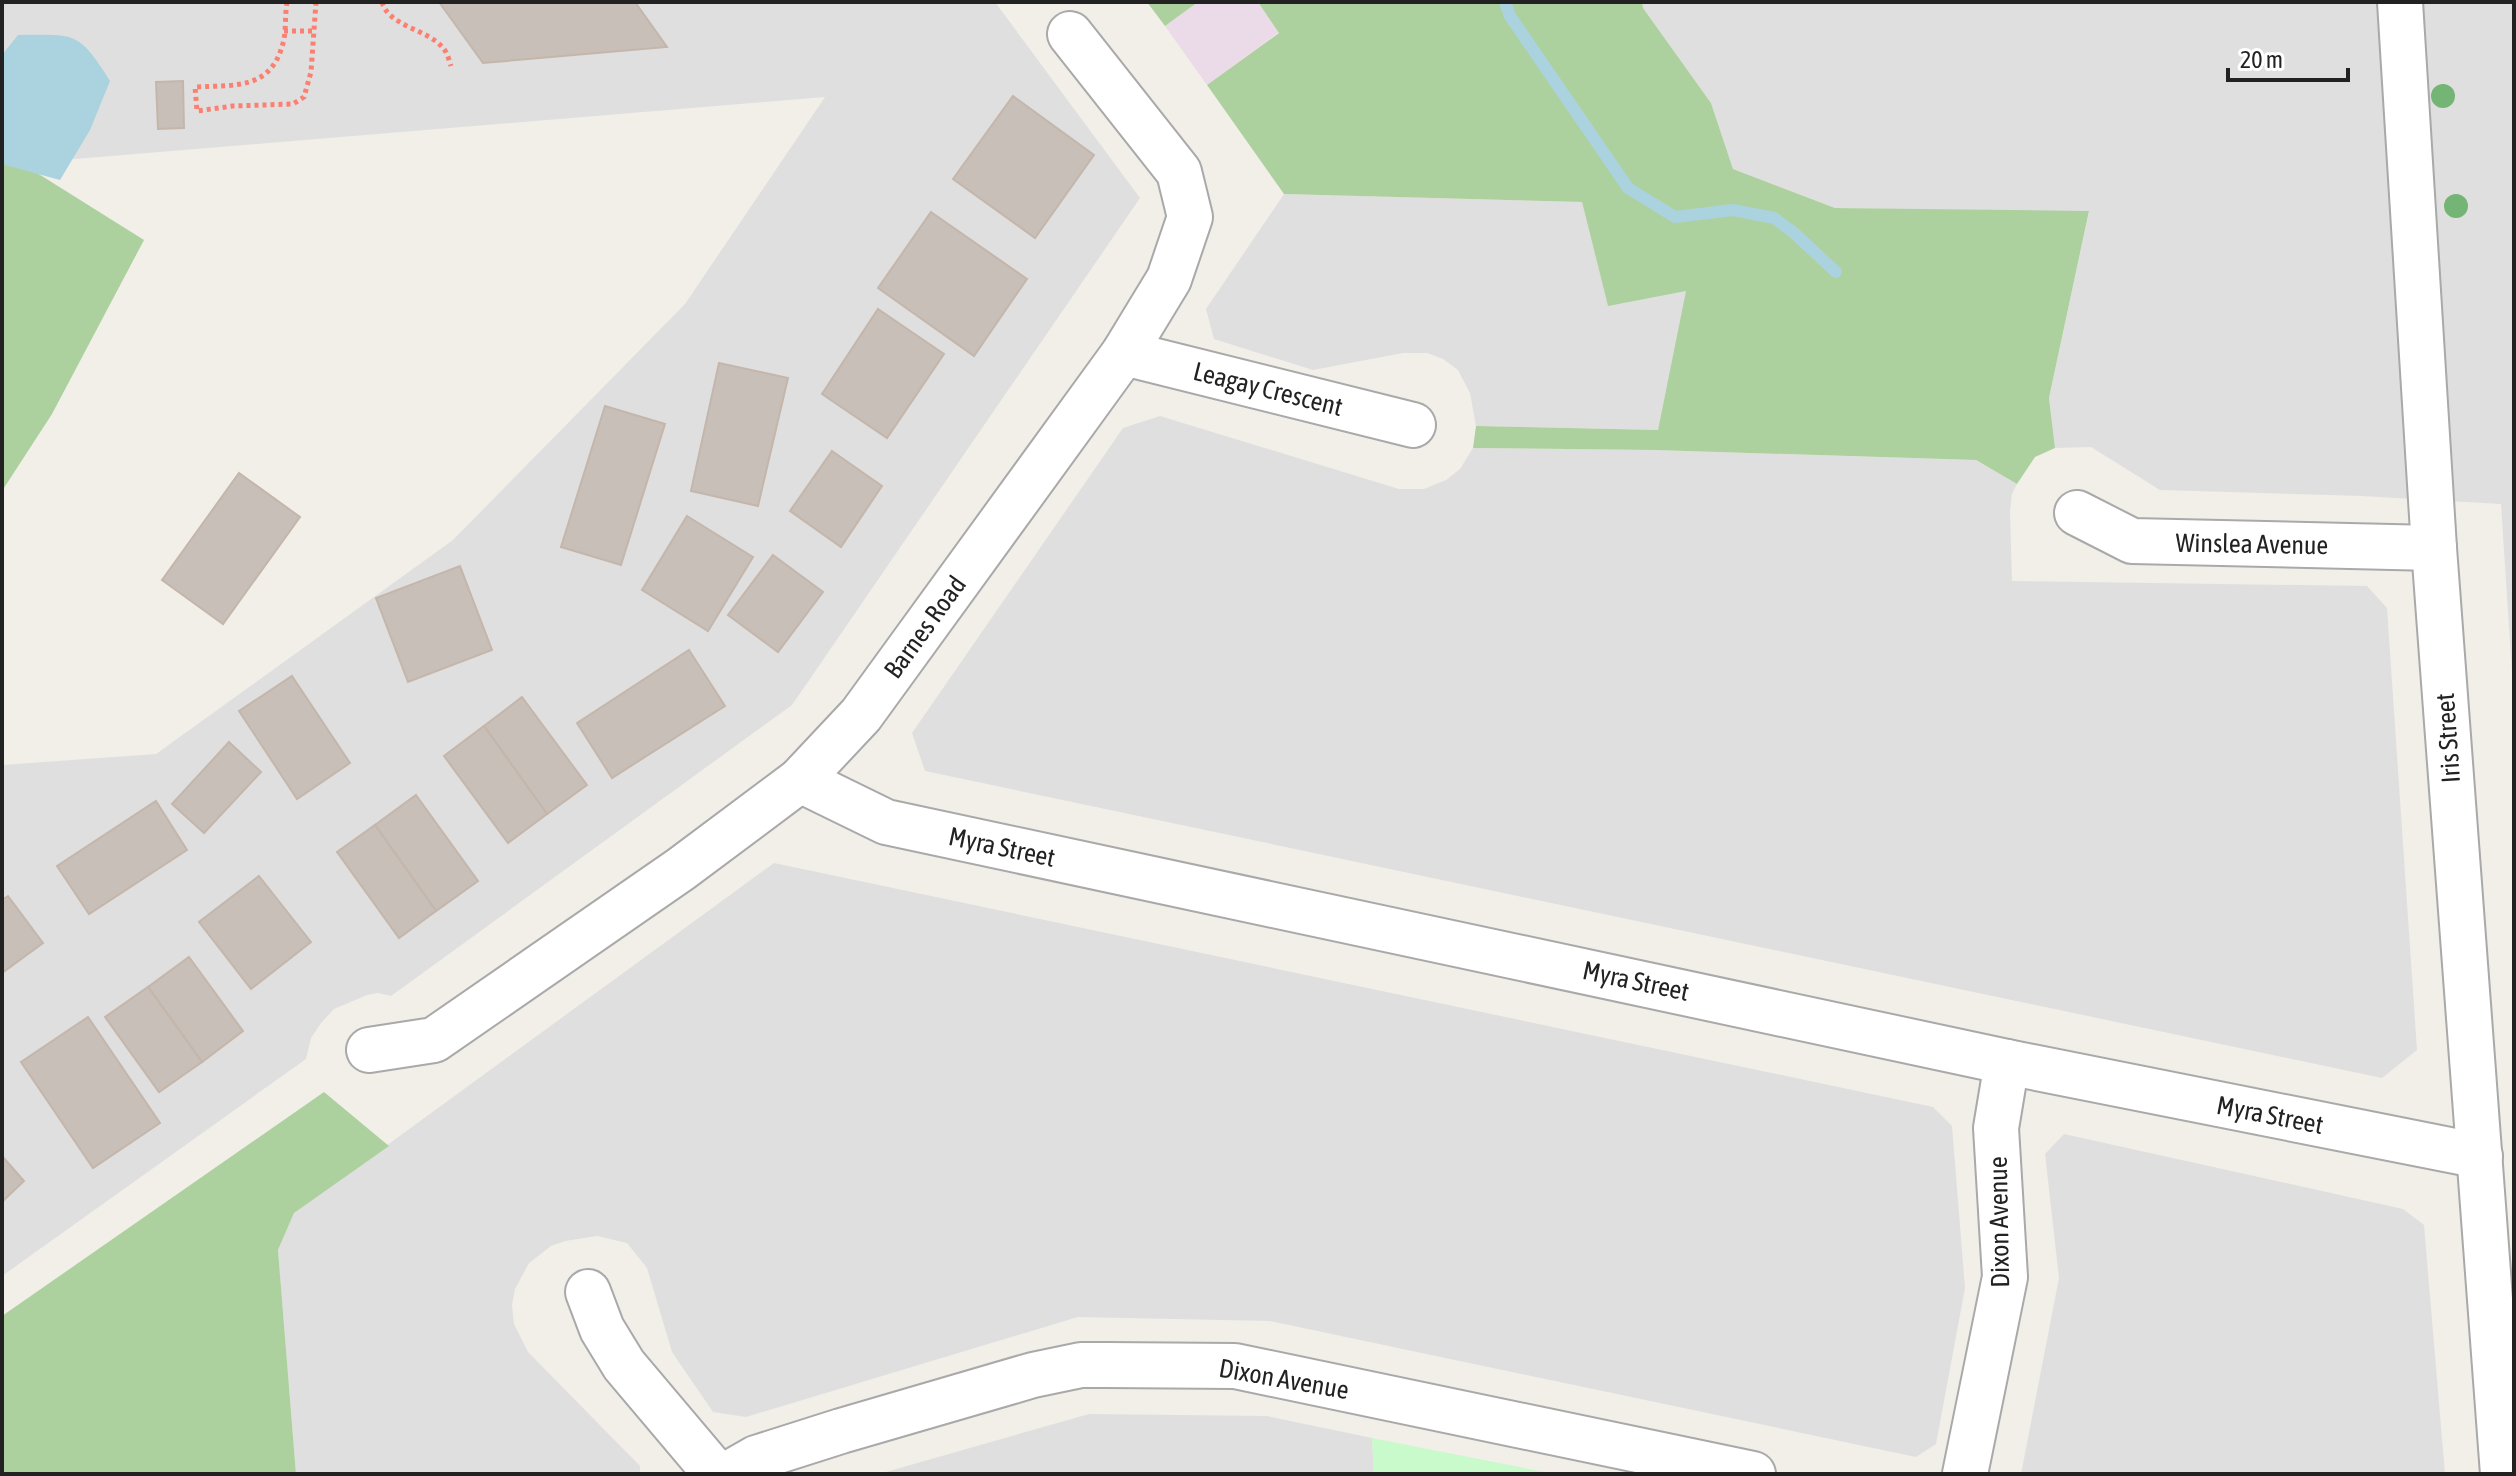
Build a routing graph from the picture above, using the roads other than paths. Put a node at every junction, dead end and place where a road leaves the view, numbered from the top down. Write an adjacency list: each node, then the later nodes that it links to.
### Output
1 (2400, 2): 6 (street, Iris Street)
2 (1070, 34): 3 (street, Barnes Road)
3 (1124, 353): 4 (street, Leagay Crescent); 7 (street, Barnes Road)
4 (1413, 425)
5 (2077, 513): 6 (street, Winslea Avenue)
6 (2434, 548): 10 (street, Iris Street)
7 (800, 780): 8 (street, Barnes Road); 9 (street, Myra Street)
8 (369, 1050)
9 (2007, 1062): 10 (street, Myra Street); 16 (street, Dixon Avenue)
10 (2480, 1156): 12 (street, Iris Street)
11 (588, 1292): 13 (street)
12 (2506, 1430): 17 (street, Iris Street)
13 (716, 1474)
14 (728, 1474): 15 (street, Dixon Avenue)
15 (1753, 1474)
16 (1965, 1474)
17 (2503, 1474)

